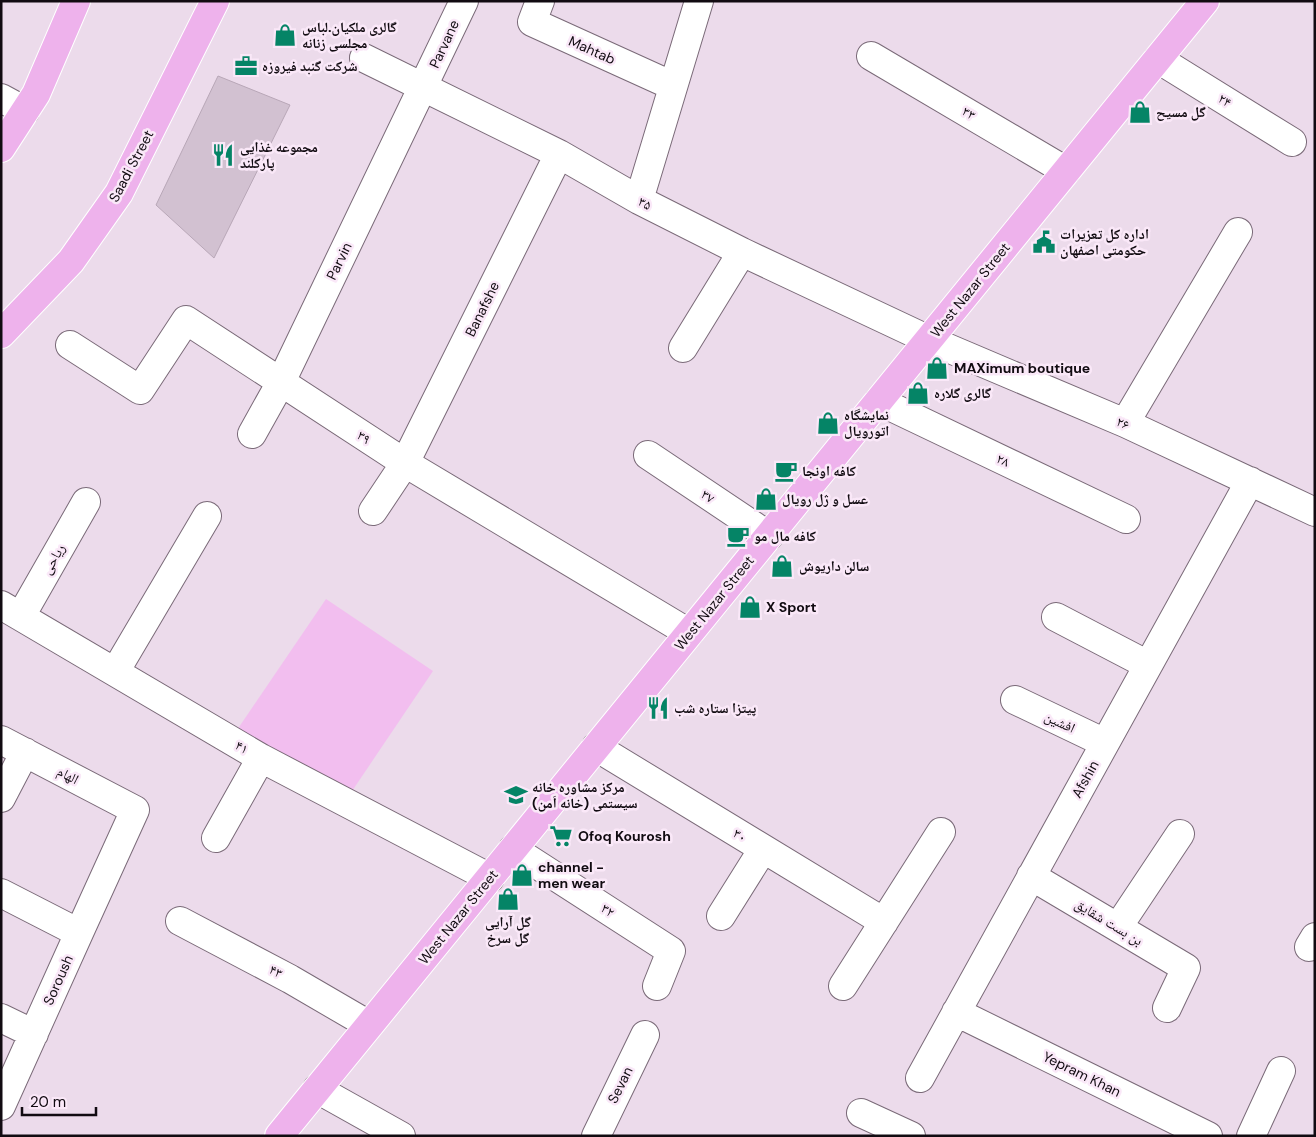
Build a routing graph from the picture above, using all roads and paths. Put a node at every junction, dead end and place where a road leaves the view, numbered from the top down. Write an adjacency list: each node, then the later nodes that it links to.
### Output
1 (76, 1): 13 (main road)
2 (215, 1): 21 (main road, Saadi Street)
3 (464, 1): 11 (street, Parvane)
4 (540, 1): 10 (street, Mahtab)
5 (699, 1): 10 (street)
6 (1205, 1): 9 (main road, West Nazar Street)
7 (872, 56): 17 (street, ۳۳)
8 (364, 58): 11 (street, ۳۵)
9 (1158, 59): 14 (street, ۲۴); 17 (main road, West Nazar Street)
10 (673, 86): 18 (street)
11 (424, 87): 16 (street, ۳۵); 25 (street, Parvin)
12 (1, 98): 13 (street)
13 (25, 111): 15 (main road)
14 (1292, 142)
15 (1, 148)
16 (558, 154): 18 (street, ۳۵); 30 (street, Banafshe)
17 (1066, 171): 22 (main road, West Nazar Street)
18 (639, 200): 20 (street, ۳۵)
19 (1238, 232): 27 (street)
20 (742, 252): 22 (street, ۳۵); 24 (street)
21 (1, 334)
22 (929, 340): 26 (main road, West Nazar Street); 27 (street, ۲۶)
23 (70, 345): 25 (street, ۳۹)
24 (683, 348)
25 (281, 382): 28 (street, Parvin); 30 (street, ۳۹)
26 (879, 401): 36 (street, ۲۸); 37 (main road, West Nazar Street)
27 (1125, 423): 31 (street, ۲۶)
28 (252, 434)
29 (648, 455): 37 (street, ۳۷)
30 (405, 463): 33 (street, Banafshe); 40 (street, ۳۹)
31 (1250, 481): 34 (street, ۲۶); 41 (street, Afshin)
32 (86, 502): 38 (street, ریاحی)
33 (373, 511)
34 (1315, 512)
35 (207, 516): 42 (street)
36 (1126, 519)
37 (769, 536): 40 (main road, West Nazar Street)
38 (11, 610): 42 (street, ۴۱)
39 (1056, 617): 41 (street)
40 (689, 633): 46 (main road, West Nazar Street)
41 (1148, 665): 44 (street, Afshin)
42 (115, 672): 47 (street, ۴۱)
43 (1014, 700): 44 (street, افشین)
44 (1105, 743): 55 (street, Afshin)
45 (13, 746): 48 (street); 49 (street, الهام)
46 (596, 747): 53 (main road, West Nazar Street); 54 (street, ۳۰)
47 (261, 758): 52 (street); 56 (street, ۴۱)
48 (1, 798)
49 (135, 810): 62 (street, Soroush)
50 (941, 832): 60 (street)
51 (1180, 834): 61 (street)
52 (216, 838)
53 (513, 849): 56 (main road, West Nazar Street); 63 (street, ۳۲)
54 (763, 849): 58 (street); 60 (street, ۳۰)
55 (1031, 876): 61 (street, بن بست شقایق); 66 (street, Afshin)
56 (490, 878): 68 (main road, West Nazar Street)
57 (1, 893): 62 (street)
58 (721, 916)
59 (180, 921): 68 (street, ۴۳)
60 (884, 922): 64 (street)
61 (1118, 927): 65 (street, بن بست شقایق)
62 (79, 932): 69 (street, Soroush)
63 (657, 986)
64 (843, 986)
65 (1167, 1008)
66 (956, 1012): 72 (street, Afshin); 76 (street, Yepram Khan)
67 (1, 1018): 69 (street)
68 (369, 1025): 73 (main road, West Nazar Street)
69 (34, 1034): 74 (street, Soroush)
70 (645, 1035): 79 (street, Sevan)
71 (1281, 1071): 82 (street)
72 (920, 1078)
73 (317, 1089): 77 (main road, West Nazar Street); 78 (street)
74 (1, 1106)
75 (861, 1113): 80 (street)
76 (1176, 1129): 81 (street, Yepram Khan)
77 (279, 1136)
78 (401, 1136)
79 (596, 1136)
80 (911, 1136)
81 (1208, 1136)
82 (1251, 1136)

